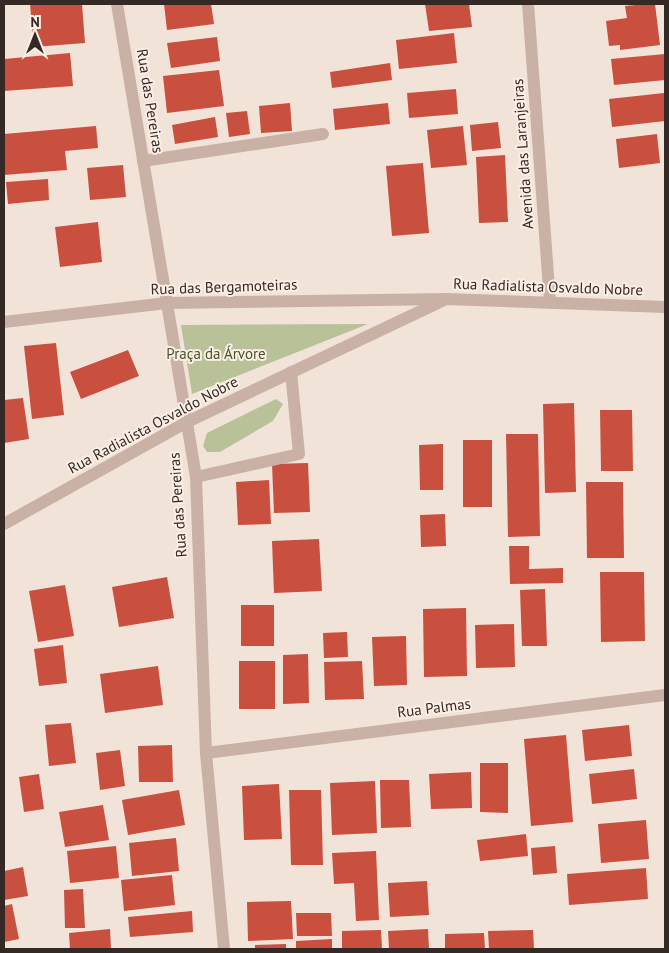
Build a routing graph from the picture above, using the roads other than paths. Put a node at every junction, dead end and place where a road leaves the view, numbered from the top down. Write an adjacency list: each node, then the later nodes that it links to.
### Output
1 (117, 4): 4 (street, Rua das Pereiras)
2 (528, 4): 6 (street, Avenida das Laranjeiras)
3 (323, 134): 4 (street)
4 (143, 161): 7 (street, Rua das Pereiras)
5 (446, 299): 6 (street, Rua Radialista Osvaldo Nobre); 7 (street, Rua das Bergamoteiras); 10 (street, Rua Radialista Osvaldo Nobre)
6 (550, 302): 8 (street, Rua Radialista Osvaldo Nobre)
7 (166, 303): 9 (street, Rua das Bergamoteiras); 11 (street, Rua das Pereiras)
8 (665, 307)
9 (4, 322)
10 (291, 372): 11 (street, Rua Radialista Osvaldo Nobre); 12 (street)
11 (187, 422): 12 (street, Rua das Pereiras); 13 (street, Rua Radialista Osvaldo Nobre)
12 (196, 477): 15 (street, Rua das Pereiras)
13 (4, 524)
14 (665, 695): 15 (street, Rua Palmas)
15 (206, 753): 16 (street, Rua das Pereiras)
16 (224, 949)

